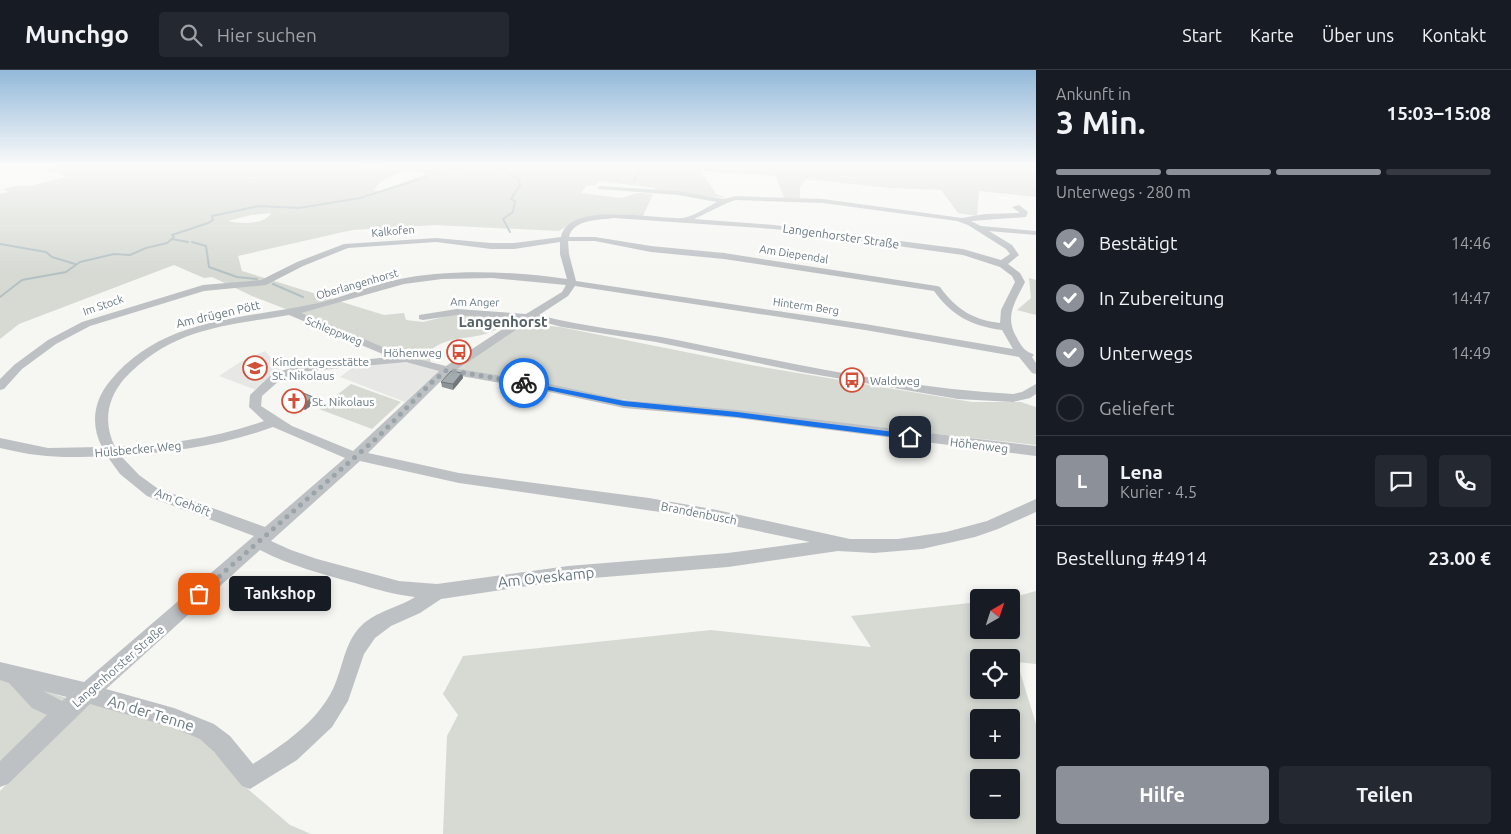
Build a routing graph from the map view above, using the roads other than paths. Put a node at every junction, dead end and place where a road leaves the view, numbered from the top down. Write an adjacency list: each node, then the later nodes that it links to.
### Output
1 (723, 202): 4 (street)
2 (828, 202): 5 (street)
3 (1016, 207): 5 (street)
4 (685, 220): 8 (street, Langenhorster Straße); 9 (street, Langenhorster Straße)
5 (962, 220): 6 (street)
6 (978, 228): 7 (street); 9 (street)
7 (1036, 233)
8 (564, 239): 10 (street); 11 (street, Kalkofen); 15 (street, Am Diependal)
9 (1000, 264): 15 (street)
10 (572, 283): 12 (street, Oberlangenhorst); 14 (street, Langenhorster Straße); 16 (street, Hinterm Berg)
11 (232, 285): 21 (street, Im Stock)
12 (294, 312): 18 (street, Schleppweg); 26 (street, Am drügen Pött)
13 (423, 317): 14 (street, Am Anger)
14 (529, 317): 19 (street, Langenhorster Straße); 22 (street)
15 (1007, 327): 16 (street)
16 (1024, 354): 17 (street, Hinterm Berg); 20 (street)
17 (1036, 356)
18 (406, 359): 19 (street, Höhenweg); 23 (street)
19 (447, 370): 25 (street, Höhenweg); 27 (street, Langenhorster Straße)
20 (1036, 371)
21 (0, 386)
22 (1036, 388)
23 (273, 422): 26 (street, Hülsbecker Weg); 27 (street, Brandenbusch)
24 (0, 443): 26 (street, Hülsbecker Weg)
25 (1036, 451)
26 (110, 452): 29 (street, Am Gehöft)
27 (356, 456): 29 (street, Langenhorster Straße); 30 (street, Brandenbusch)
28 (1036, 505): 30 (street, Brandenbusch)
29 (263, 538): 31 (street, Am Oveskamp); 33 (street, Langenhorster Straße)
30 (840, 545): 31 (street, Am Oveskamp)
31 (437, 592): 33 (street, An der Tenne)
32 (8, 674): 33 (street); 34 (street)
33 (87, 693): 34 (street, Langenhorster Straße)
34 (65, 712): 35 (street, Langenhorster Straße)
35 (0, 776)

